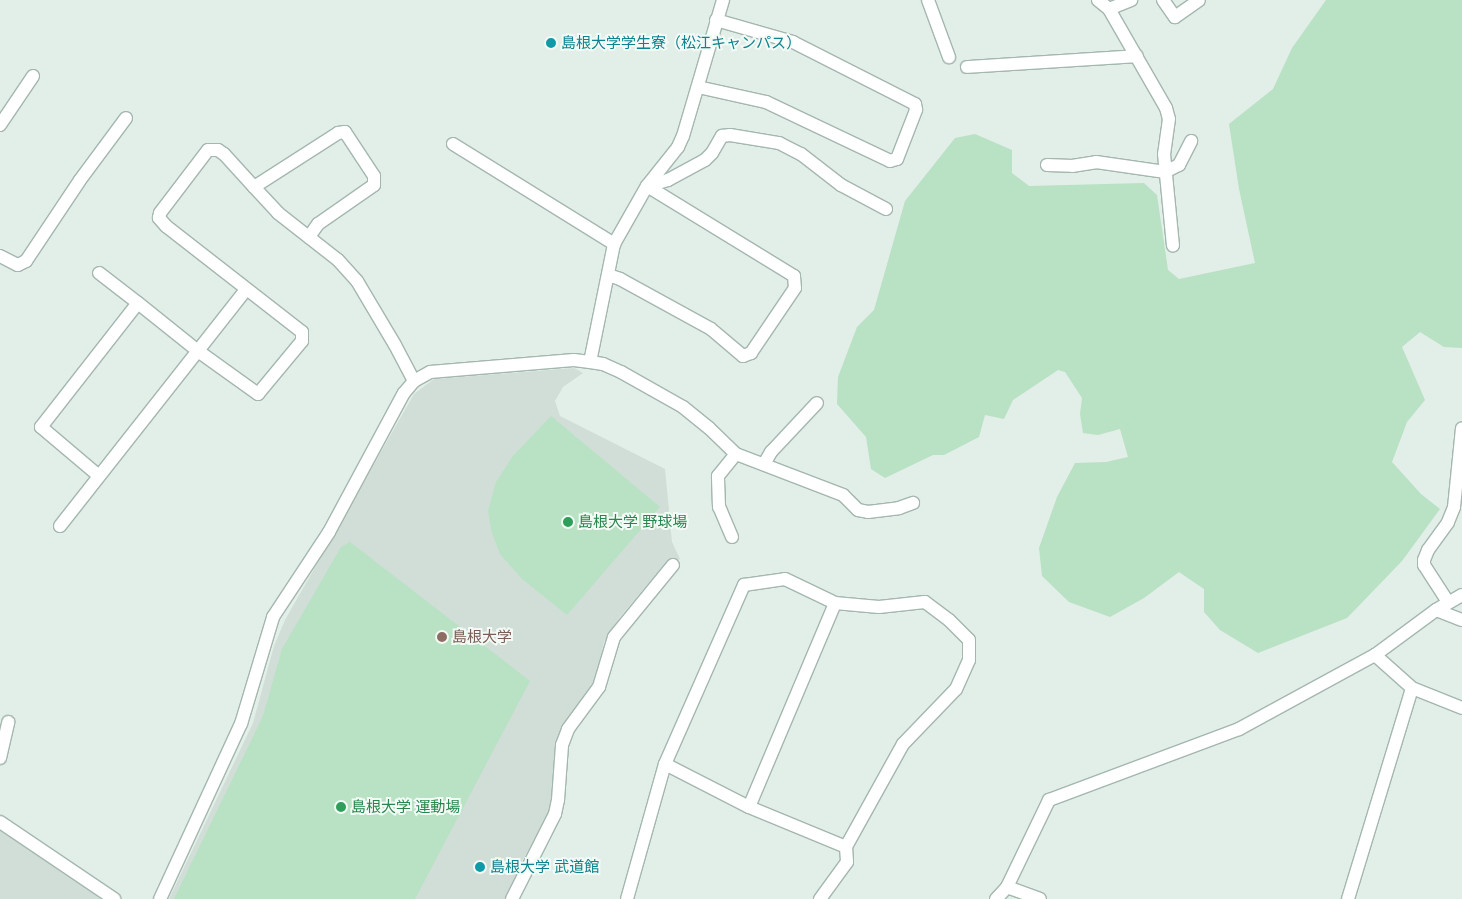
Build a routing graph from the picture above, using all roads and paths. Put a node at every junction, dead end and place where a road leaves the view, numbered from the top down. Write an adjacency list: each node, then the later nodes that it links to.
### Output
1 (723, 0): 8 (street)
2 (928, 0): 10 (street)
3 (1098, 0): 7 (street)
4 (1131, 0): 7 (street)
5 (1163, 0): 6 (street)
6 (1199, 0)
7 (1109, 9): 9 (street)
8 (716, 20): 13 (street); 13 (street)
9 (1137, 56): 11 (street); 19 (street)
10 (949, 57)
11 (967, 67)
12 (32, 76): 15 (street)
13 (698, 87): 20 (street)
14 (126, 118): 26 (street)
15 (0, 125)
16 (1191, 141): 19 (street)
17 (453, 144): 24 (street)
18 (1047, 165): 19 (street)
19 (1164, 172): 25 (street)
20 (647, 186): 22 (street); 24 (street); 28 (street)
21 (254, 187): 23 (street); 23 (street); 29 (street)
22 (886, 209)
23 (308, 237): 33 (street)
24 (614, 244): 28 (street)
25 (1173, 246)
26 (0, 256)
27 (99, 273): 30 (street)
28 (608, 276): 32 (street)
29 (246, 290): 31 (street); 31 (street)
30 (138, 303): 31 (street); 38 (street)
31 (198, 351): 38 (street)
32 (590, 362): 33 (street); 36 (street)
33 (414, 382): 59 (street)
34 (817, 402): 37 (street)
35 (1462, 428): 44 (street)
36 (736, 454): 37 (street); 41 (street)
37 (764, 464): 39 (street)
38 (99, 476): 40 (street)
39 (913, 503)
40 (60, 526)
41 (732, 537)
42 (673, 565): 60 (street)
43 (1462, 595): 44 (street)
44 (1448, 602): 46 (street)
45 (835, 603): 53 (street); 54 (street); 56 (street)
46 (1436, 610): 47 (street); 48 (street)
47 (1462, 620)
48 (1375, 655): 49 (street); 57 (street)
49 (1412, 688): 50 (street); 65 (street)
50 (1462, 708)
51 (8, 722): 52 (street)
52 (0, 758)
53 (665, 764): 54 (street); 61 (street)
54 (749, 807): 56 (street)
55 (0, 822): 58 (street)
56 (846, 847): 62 (street)
57 (1007, 887): 63 (street); 64 (street)
58 (114, 899)
59 (160, 899)
60 (512, 899)
61 (627, 899)
62 (820, 899)
63 (996, 899)
64 (1040, 899)
65 (1348, 899)

